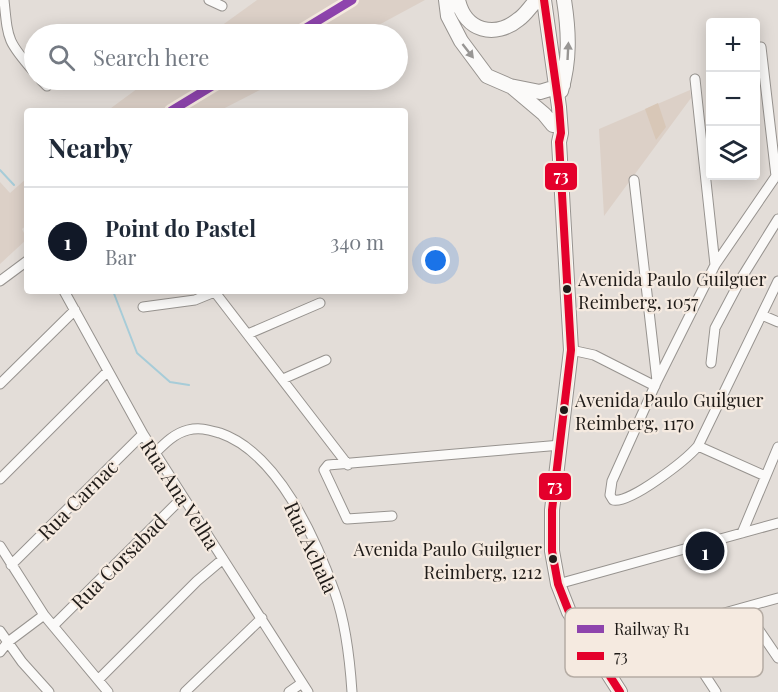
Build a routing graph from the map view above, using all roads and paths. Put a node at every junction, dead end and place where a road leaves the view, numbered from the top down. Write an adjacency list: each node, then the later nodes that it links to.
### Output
1 (4, 0): 9 (street)
2 (209, 0): 7 (street)
3 (446, 0): 11 (main road, one-way to 11)
4 (458, 0): 5 (main road)
5 (538, 0): 12 (main road)
6 (564, 0): 12 (main road, one-way to 6)
7 (222, 6)
8 (761, 47): 15 (street)
9 (24, 60)
10 (695, 79): 19 (street)
11 (510, 86): 12 (main road); 13 (main road)
12 (556, 87): 13 (main road); 14 (main road)
13 (553, 124): 14 (main road)
14 (559, 142): 32 (main road)
15 (777, 174): 19 (street)
16 (634, 180): 37 (street)
17 (778, 219): 34 (street)
18 (24, 263): 20 (street)
19 (716, 265): 37 (street)
20 (0, 281)
21 (778, 281): 29 (street)
22 (66, 294): 28 (street, Rua Ana Velha)
23 (209, 294): 27 (street)
24 (218, 294): 31 (street)
25 (320, 303): 31 (street)
26 (778, 303): 29 (street)
27 (143, 307)
28 (75, 310): 35 (street, Rua Ana Velha); 38 (street)
29 (764, 313): 30 (street); 41 (street)
30 (778, 322)
31 (248, 334): 36 (street)
32 (571, 350): 37 (street); 40 (main road)
33 (326, 360): 36 (street)
34 (711, 363)
35 (108, 371): 39 (street, Rua Ana Velha); 47 (street)
36 (283, 379): 45 (street)
37 (656, 383): 41 (street)
38 (0, 384)
39 (143, 434): 43 (street, Rua Ana Velha); 54 (street, Rua Carnac)
40 (561, 445): 45 (street); 55 (main road)
41 (698, 446): 46 (street)
42 (778, 447): 44 (street)
43 (155, 453): 48 (street, Rua Ana Velha); 75 (street, Rua Achala)
44 (774, 462): 46 (street)
45 (348, 465): 49 (street)
46 (765, 476): 51 (street)
47 (0, 479)
48 (183, 497): 53 (street, Rua Ana Velha); 61 (street, Rua Corsabad)
49 (392, 516)
50 (778, 523): 51 (street)
51 (742, 533): 55 (street)
52 (0, 546): 54 (street)
53 (223, 559): 60 (street, Rua Ana Velha); 69 (street)
54 (11, 565): 59 (street)
55 (558, 584): 57 (main road)
56 (778, 598): 58 (street)
57 (567, 608)
58 (744, 608)
59 (44, 615): 61 (street); 64 (street)
60 (262, 618): 70 (street, Rua Ana Velha); 73 (street)
61 (53, 626): 69 (street)
62 (0, 631): 64 (street)
63 (763, 636): 66 (street)
64 (8, 642): 65 (street); 71 (street)
65 (0, 652)
66 (778, 658)
67 (610, 677): 76 (main road)
68 (706, 677): 77 (street)
69 (99, 680): 72 (street)
70 (305, 688): 74 (street)
71 (48, 692)
72 (108, 692)
73 (185, 692)
74 (289, 692)
75 (352, 692)
76 (620, 692)
77 (716, 692)

